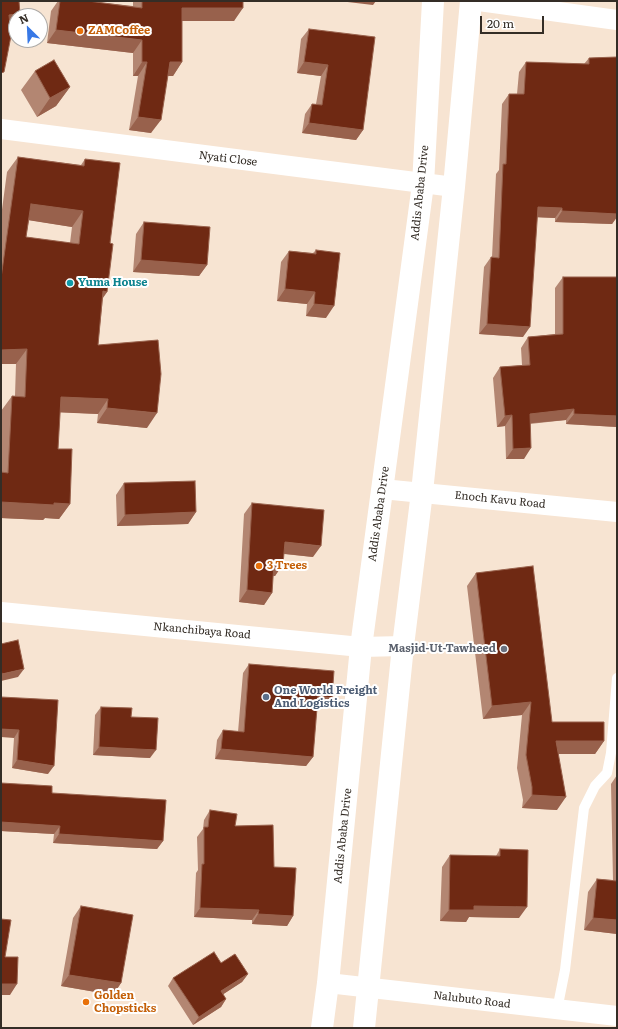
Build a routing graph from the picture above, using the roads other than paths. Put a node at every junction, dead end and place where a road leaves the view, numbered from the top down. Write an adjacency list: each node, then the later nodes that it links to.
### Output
1 (432, 1): 6 (main road, Addis Ababa Drive)
2 (471, 1): 7 (main road)
3 (479, 1): 4 (street)
4 (617, 20)
5 (1, 130): 6 (street, Nyati Close)
6 (422, 184): 7 (street, Nyati Close); 8 (main road, Addis Ababa Drive)
7 (454, 187): 9 (main road)
8 (382, 489): 9 (street, Enoch Kavu Road); 13 (main road, Addis Ababa Drive)
9 (422, 492): 10 (street, Enoch Kavu Road); 12 (main road)
10 (617, 512)
11 (1, 612): 13 (street, Nkanchibaya Road)
12 (403, 646): 13 (street, Nkanchibaya Road); 16 (main road)
13 (361, 647): 15 (main road, Addis Ababa Drive)
14 (617, 678): 17 (lane)
15 (328, 983): 16 (street, Nalubuto Road); 19 (main road, Addis Ababa Drive)
16 (369, 988): 17 (street, Nalubuto Road); 20 (main road)
17 (557, 1010): 18 (street, Nalubuto Road)
18 (617, 1016)
19 (322, 1028)
20 (364, 1028)

